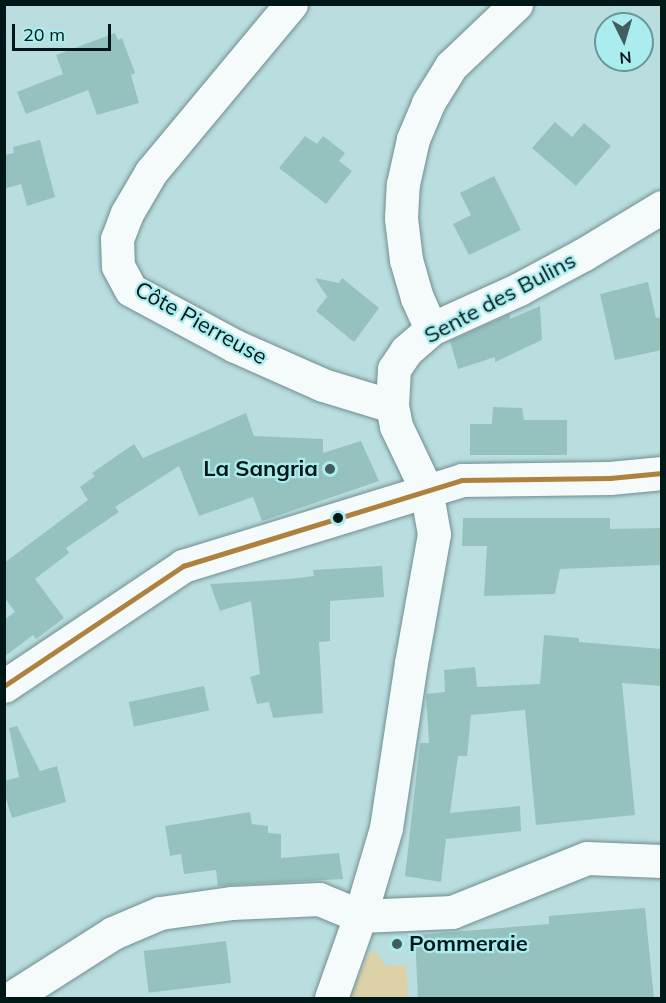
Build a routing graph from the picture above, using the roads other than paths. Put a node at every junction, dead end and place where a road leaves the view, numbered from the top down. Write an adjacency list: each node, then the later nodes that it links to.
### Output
1 (291, 4): 5 (street, Côte Pierreuse)
2 (516, 4): 4 (street)
3 (662, 207): 4 (street, Sente des Bulins)
4 (431, 329): 5 (street, Sente des Bulins)
5 (392, 406): 7 (street, Sente des Bulins)
6 (662, 473): 7 (street)
7 (426, 489): 8 (street); 10 (street, Sente des Bulins)
8 (4, 686)
9 (662, 861): 10 (street)
10 (360, 916): 11 (street); 12 (street, Sente des Bulins)
11 (11, 999)
12 (332, 999)

